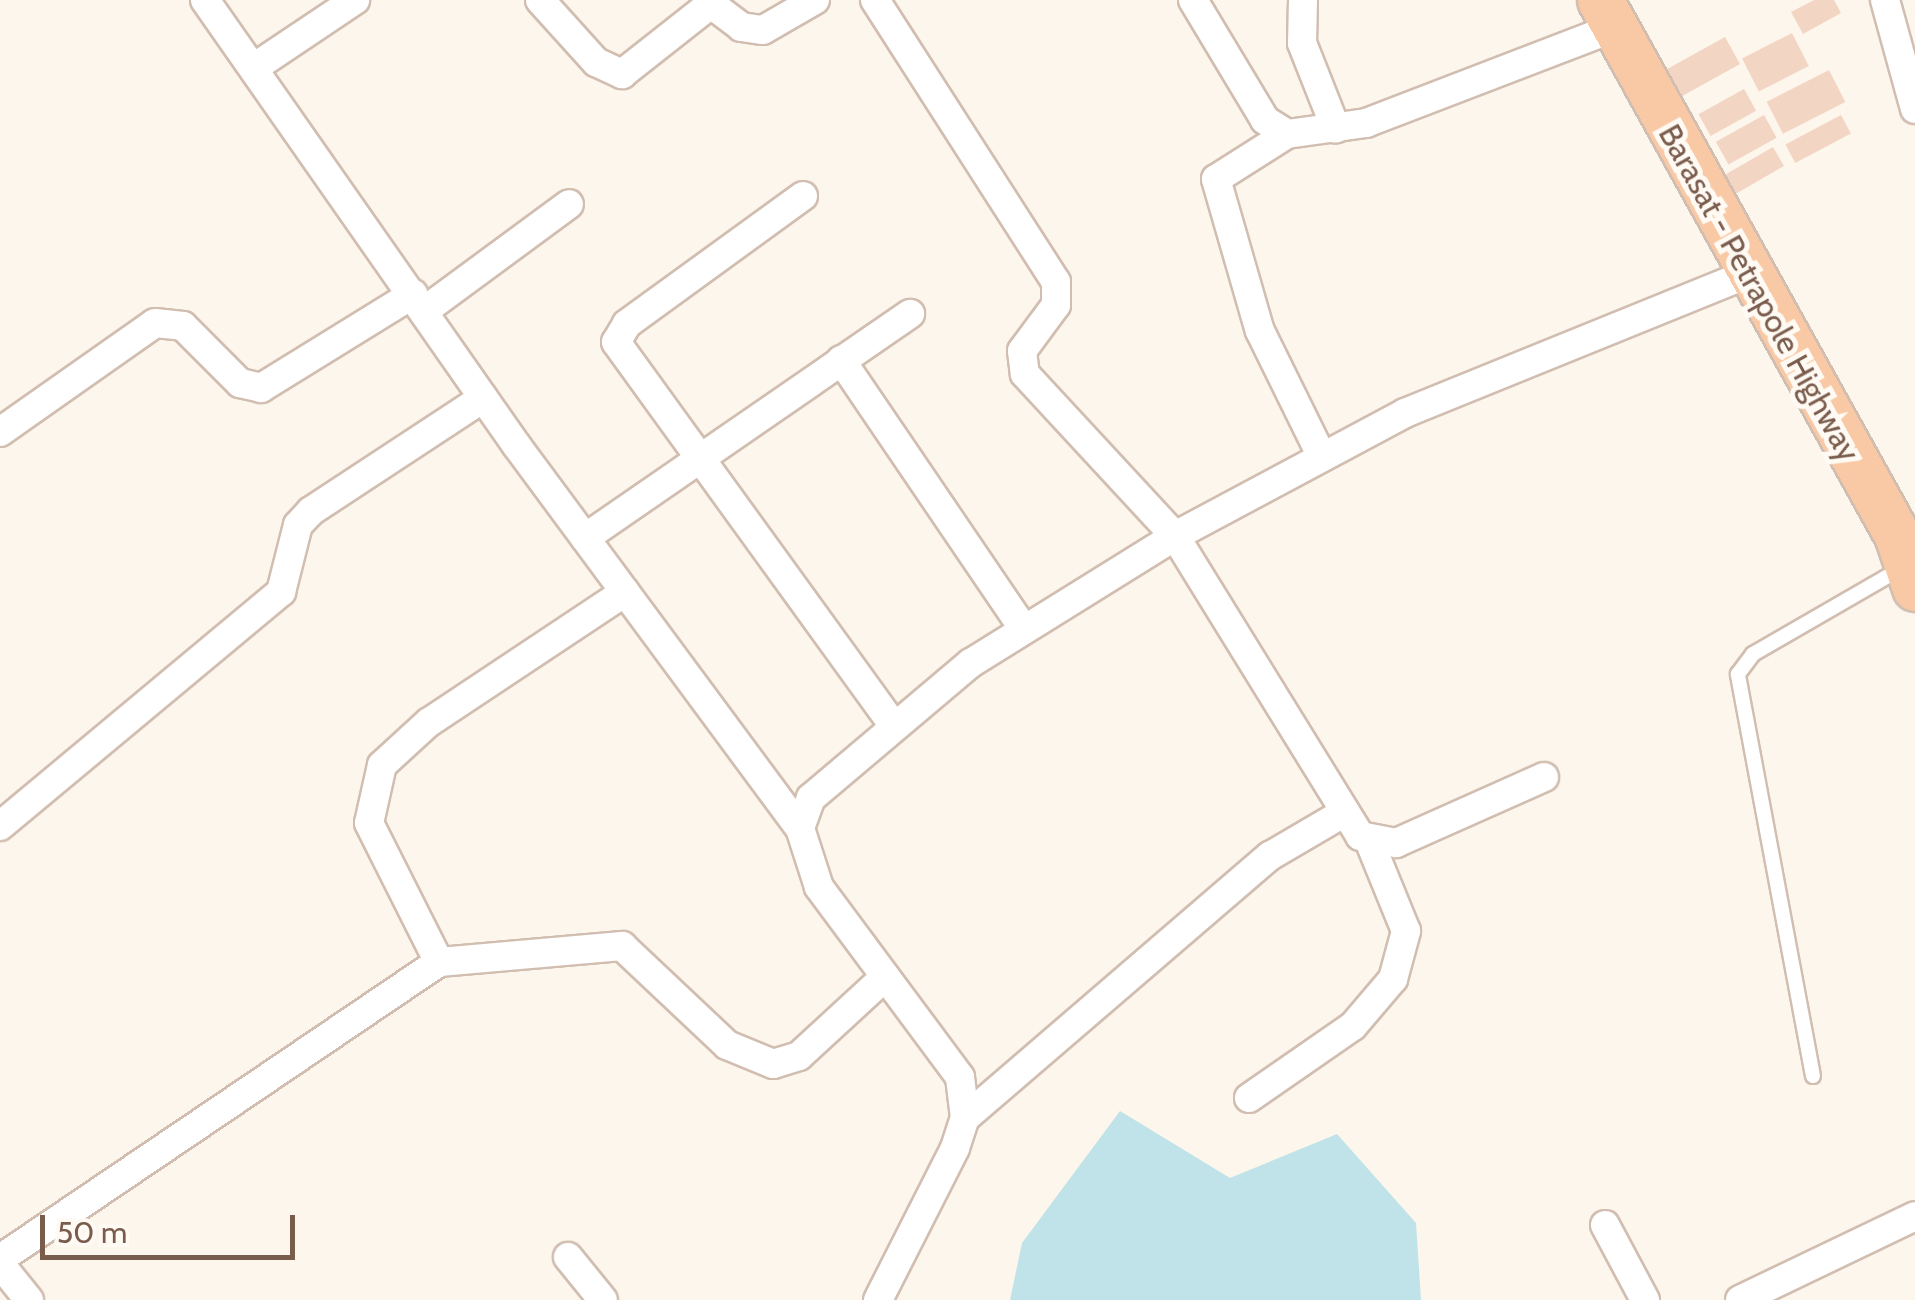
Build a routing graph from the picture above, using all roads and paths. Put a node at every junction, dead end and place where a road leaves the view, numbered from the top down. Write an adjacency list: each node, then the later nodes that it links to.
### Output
1 (206, 0): 10 (street)
2 (356, 0): 10 (street)
3 (540, 0): 4 (street)
4 (815, 0)
5 (875, 0): 24 (street)
6 (1193, 0): 13 (street)
7 (1303, 0): 12 (street)
8 (1885, 0): 11 (street)
9 (1606, 14): 12 (street); 16 (highway, Barasat - Petrapole Highway)
10 (258, 65): 17 (street)
11 (1915, 109)
12 (1336, 129): 13 (street)
13 (1287, 134): 23 (street)
14 (804, 196): 22 (street)
15 (569, 204): 17 (street)
16 (1749, 273): 23 (street); 26 (highway, Barasat - Petrapole Highway)
17 (418, 302): 20 (street); 21 (street)
18 (910, 314): 19 (street)
19 (841, 360): 22 (street); 28 (street)
20 (483, 398): 25 (street); 32 (street)
21 (0, 432)
22 (703, 454): 25 (street); 29 (street)
23 (1322, 457): 24 (street)
24 (1175, 536): 28 (street); 31 (street)
25 (585, 538): 27 (street)
26 (1909, 556): 37 (lane)
27 (625, 592): 33 (street); 35 (street)
28 (1024, 629): 29 (street)
29 (893, 724): 33 (street)
30 (1544, 777): 34 (street)
31 (1345, 812): 34 (street); 39 (street)
32 (0, 826)
33 (800, 828): 36 (street)
34 (1370, 844): 38 (street)
35 (439, 962): 36 (street); 43 (street)
36 (885, 978): 39 (street)
37 (1813, 1076)
38 (1249, 1098)
39 (965, 1118): 46 (street)
40 (1915, 1216): 48 (street)
41 (1605, 1225): 47 (street)
42 (568, 1257): 45 (street)
43 (0, 1262): 44 (street)
44 (29, 1300)
45 (603, 1300)
46 (878, 1300)
47 (1645, 1300)
48 (1740, 1300)

